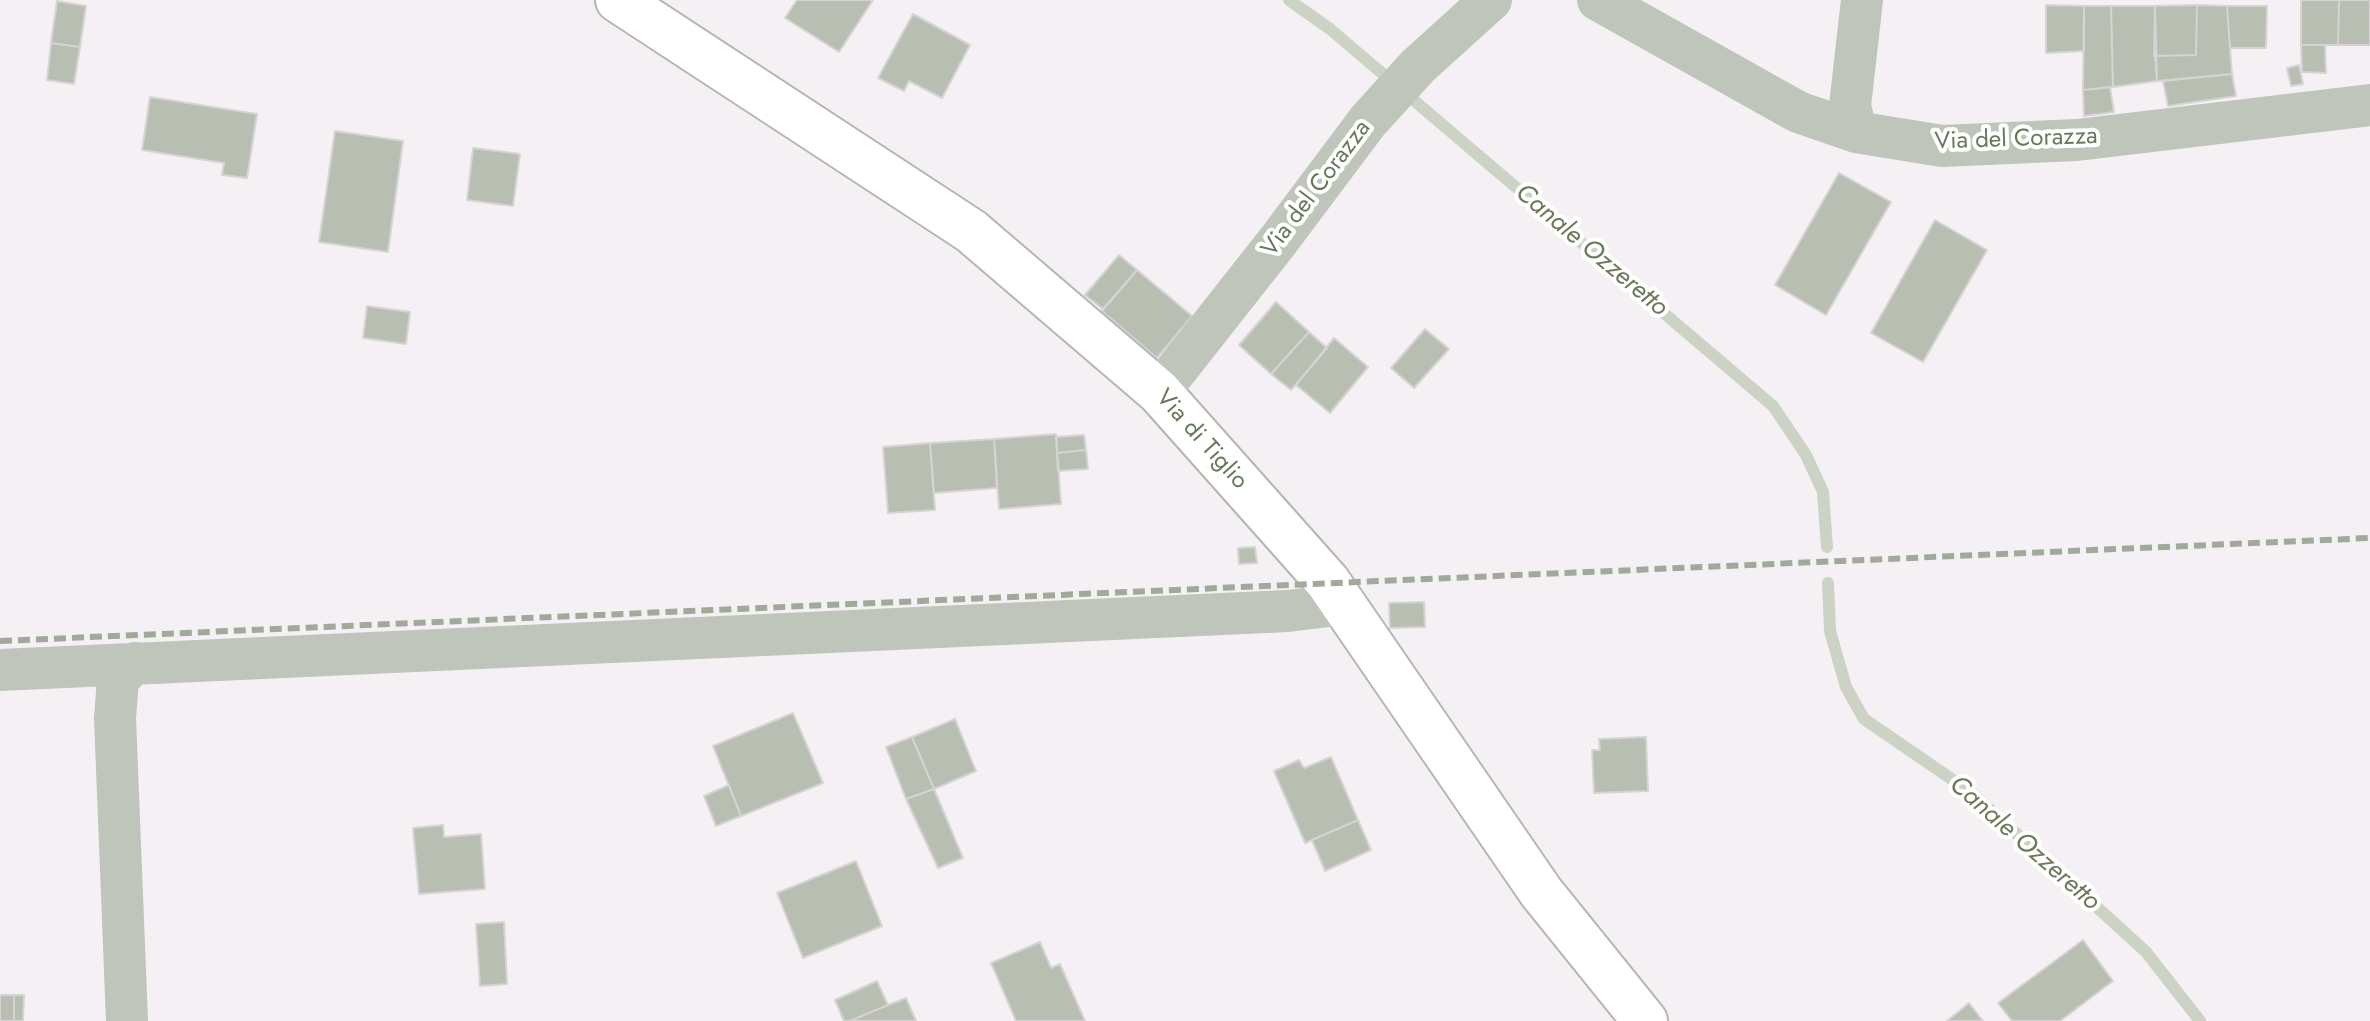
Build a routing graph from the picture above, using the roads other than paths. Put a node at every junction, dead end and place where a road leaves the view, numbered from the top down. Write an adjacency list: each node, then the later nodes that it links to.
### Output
1 (618, 0): 7 (main road, Via di Tiglio)
2 (1491, 0): 7 (street, Via del Corazza)
3 (1598, 0): 6 (street, Via del Corazza)
4 (1862, 0): 6 (street)
5 (2370, 105): 6 (street, Via del Corazza)
6 (1856, 132)
7 (1159, 392): 8 (main road, Via di Tiglio)
8 (1345, 604): 9 (street); 12 (main road, Via di Tiglio)
9 (135, 663): 10 (street); 11 (street)
10 (0, 670)
11 (127, 1021)
12 (1645, 1021)

